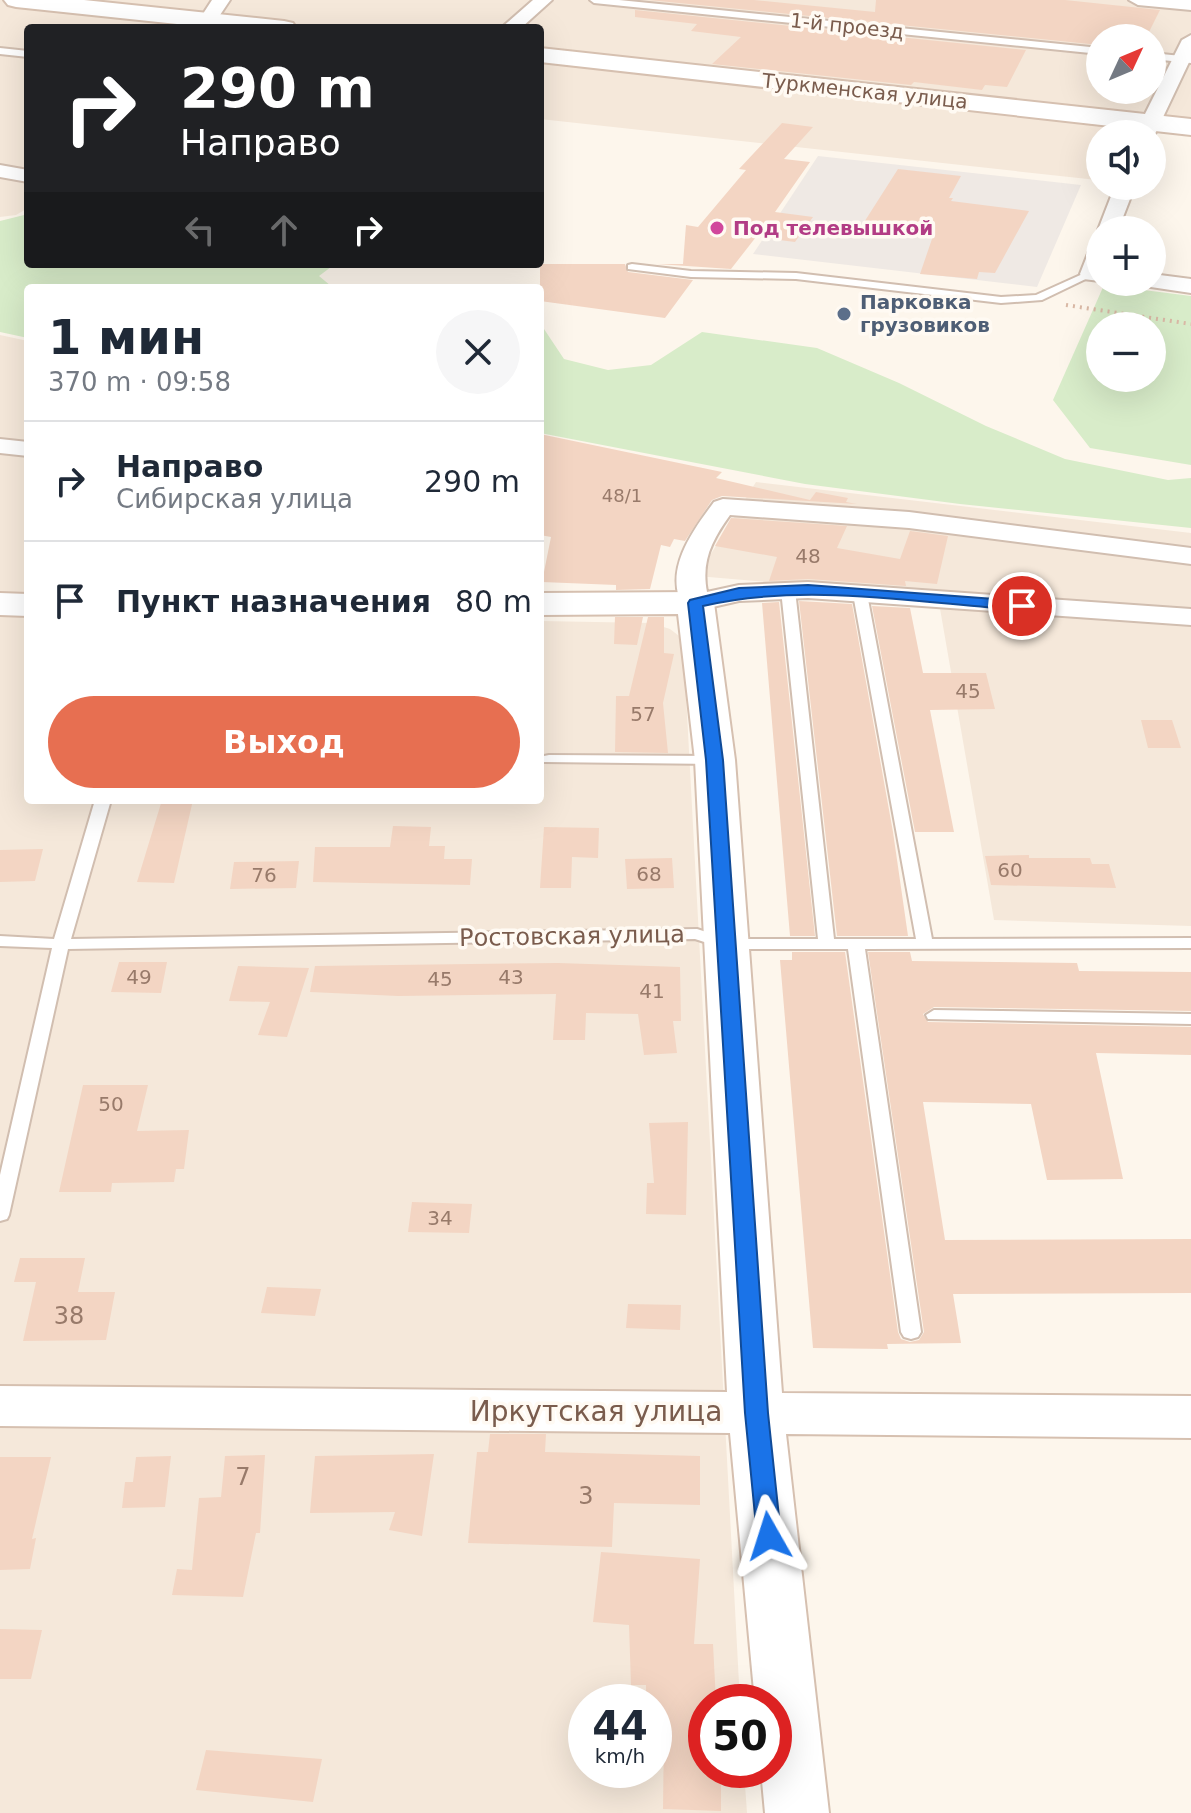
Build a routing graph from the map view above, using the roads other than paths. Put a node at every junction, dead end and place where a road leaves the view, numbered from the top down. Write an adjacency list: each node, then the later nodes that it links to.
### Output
1 (16, 0): 6 (main road)
2 (543, 0): 8 (street)
3 (594, 0): 10 (lane, 1-й проезд)
4 (1138, 0): 5 (street)
5 (1191, 5)
6 (214, 10): 7 (main road)
7 (240, 24)
8 (515, 24)
9 (1191, 40): 15 (street)
10 (1086, 50)
11 (0, 51): 12 (lane)
12 (24, 54)
13 (544, 55): 17 (main road, Туркменская улица)
14 (1166, 58): 15 (lane)
15 (1187, 60): 16 (street)
16 (1152, 120)
17 (1086, 121)
18 (1191, 127): 19 (main road, Туркменская улица)
19 (1166, 128)
20 (0, 171): 21 (street)
21 (24, 175)
22 (632, 267): 23 (lane)
23 (1086, 278)
24 (1166, 283): 25 (street)
25 (1191, 286)
26 (0, 446): 27 (street)
27 (24, 449)
28 (1191, 556): 31 (street)
29 (788, 590): 30 (street); 31 (street); 43 (lane)
30 (860, 594): 35 (street); 45 (lane)
31 (695, 603): 33 (main road); 37 (main road)
32 (0, 604): 34 (main road)
33 (544, 604)
34 (24, 605)
35 (1191, 617)
36 (549, 759): 37 (lane)
37 (715, 760): 42 (main road)
38 (102, 804): 41 (lane)
39 (0, 941): 41 (lane, Ростовская улица)
40 (1191, 943): 45 (lane, Ростовская улица)
41 (61, 944): 42 (lane, Ростовская улица); 48 (lane)
42 (726, 944): 43 (lane, Ростовская улица); 51 (main road)
43 (827, 945): 44 (lane, Ростовская улица)
44 (856, 945): 45 (lane, Ростовская улица); 49 (lane)
45 (925, 945)
46 (934, 1015): 47 (lane)
47 (1191, 1019)
48 (0, 1215)
49 (911, 1332)
50 (0, 1406): 51 (main road, Иркутская улица)
51 (756, 1413): 52 (main road, Иркутская улица); 53 (main road)
52 (1191, 1417)
53 (797, 1813)

